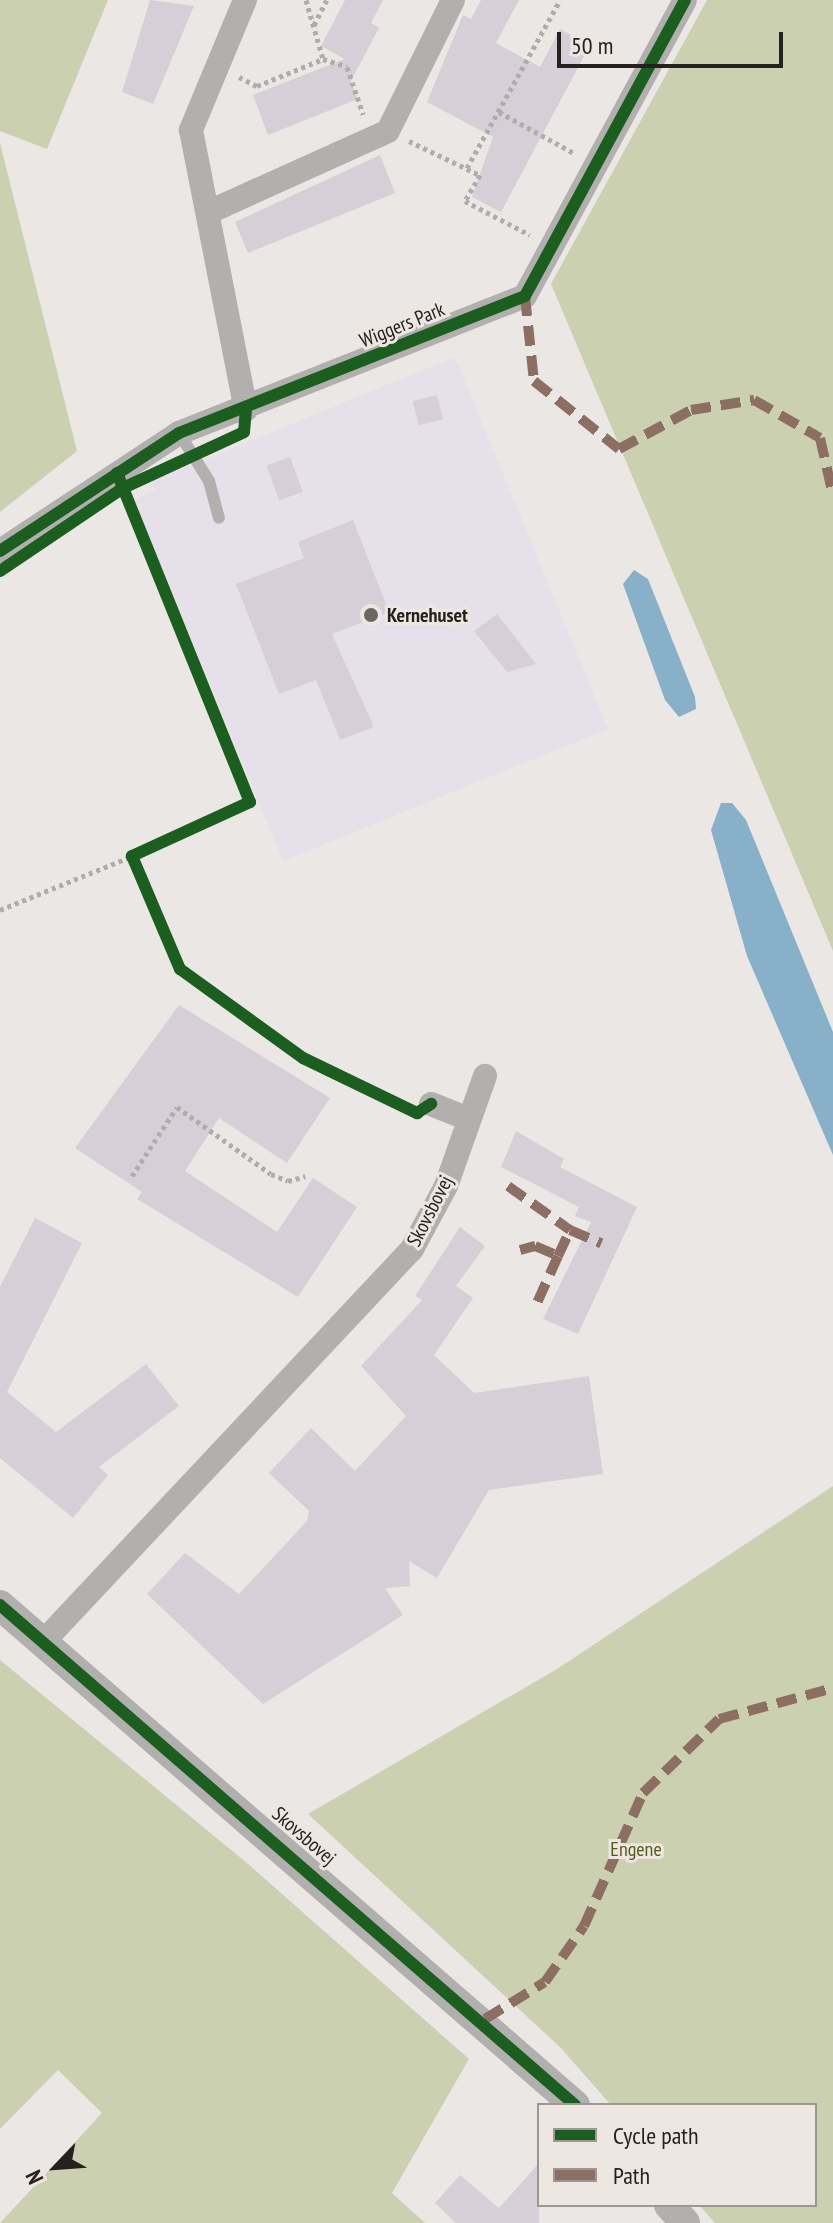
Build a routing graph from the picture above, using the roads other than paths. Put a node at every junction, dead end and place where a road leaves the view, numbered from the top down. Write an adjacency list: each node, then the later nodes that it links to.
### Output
1 (245, 0): 4 (street)
2 (453, 0): 4 (street)
3 (685, 0): 5 (street, Wiggers Park)
4 (209, 212): 5 (street)
5 (246, 410): 6 (street, Wiggers Park)
6 (179, 433): 7 (lane); 8 (street, Wiggers Park)
7 (219, 518)
8 (0, 551)
9 (485, 1076): 11 (street, Skovsbovej)
10 (431, 1104): 11 (street)
11 (468, 1119): 13 (street, Skovsbovej)
12 (0, 1605): 13 (street, Skovsbovej)
13 (44, 1641): 14 (street, Skovsbovej)
14 (573, 2103)
15 (671, 2207): 16 (street)
16 (685, 2223)

